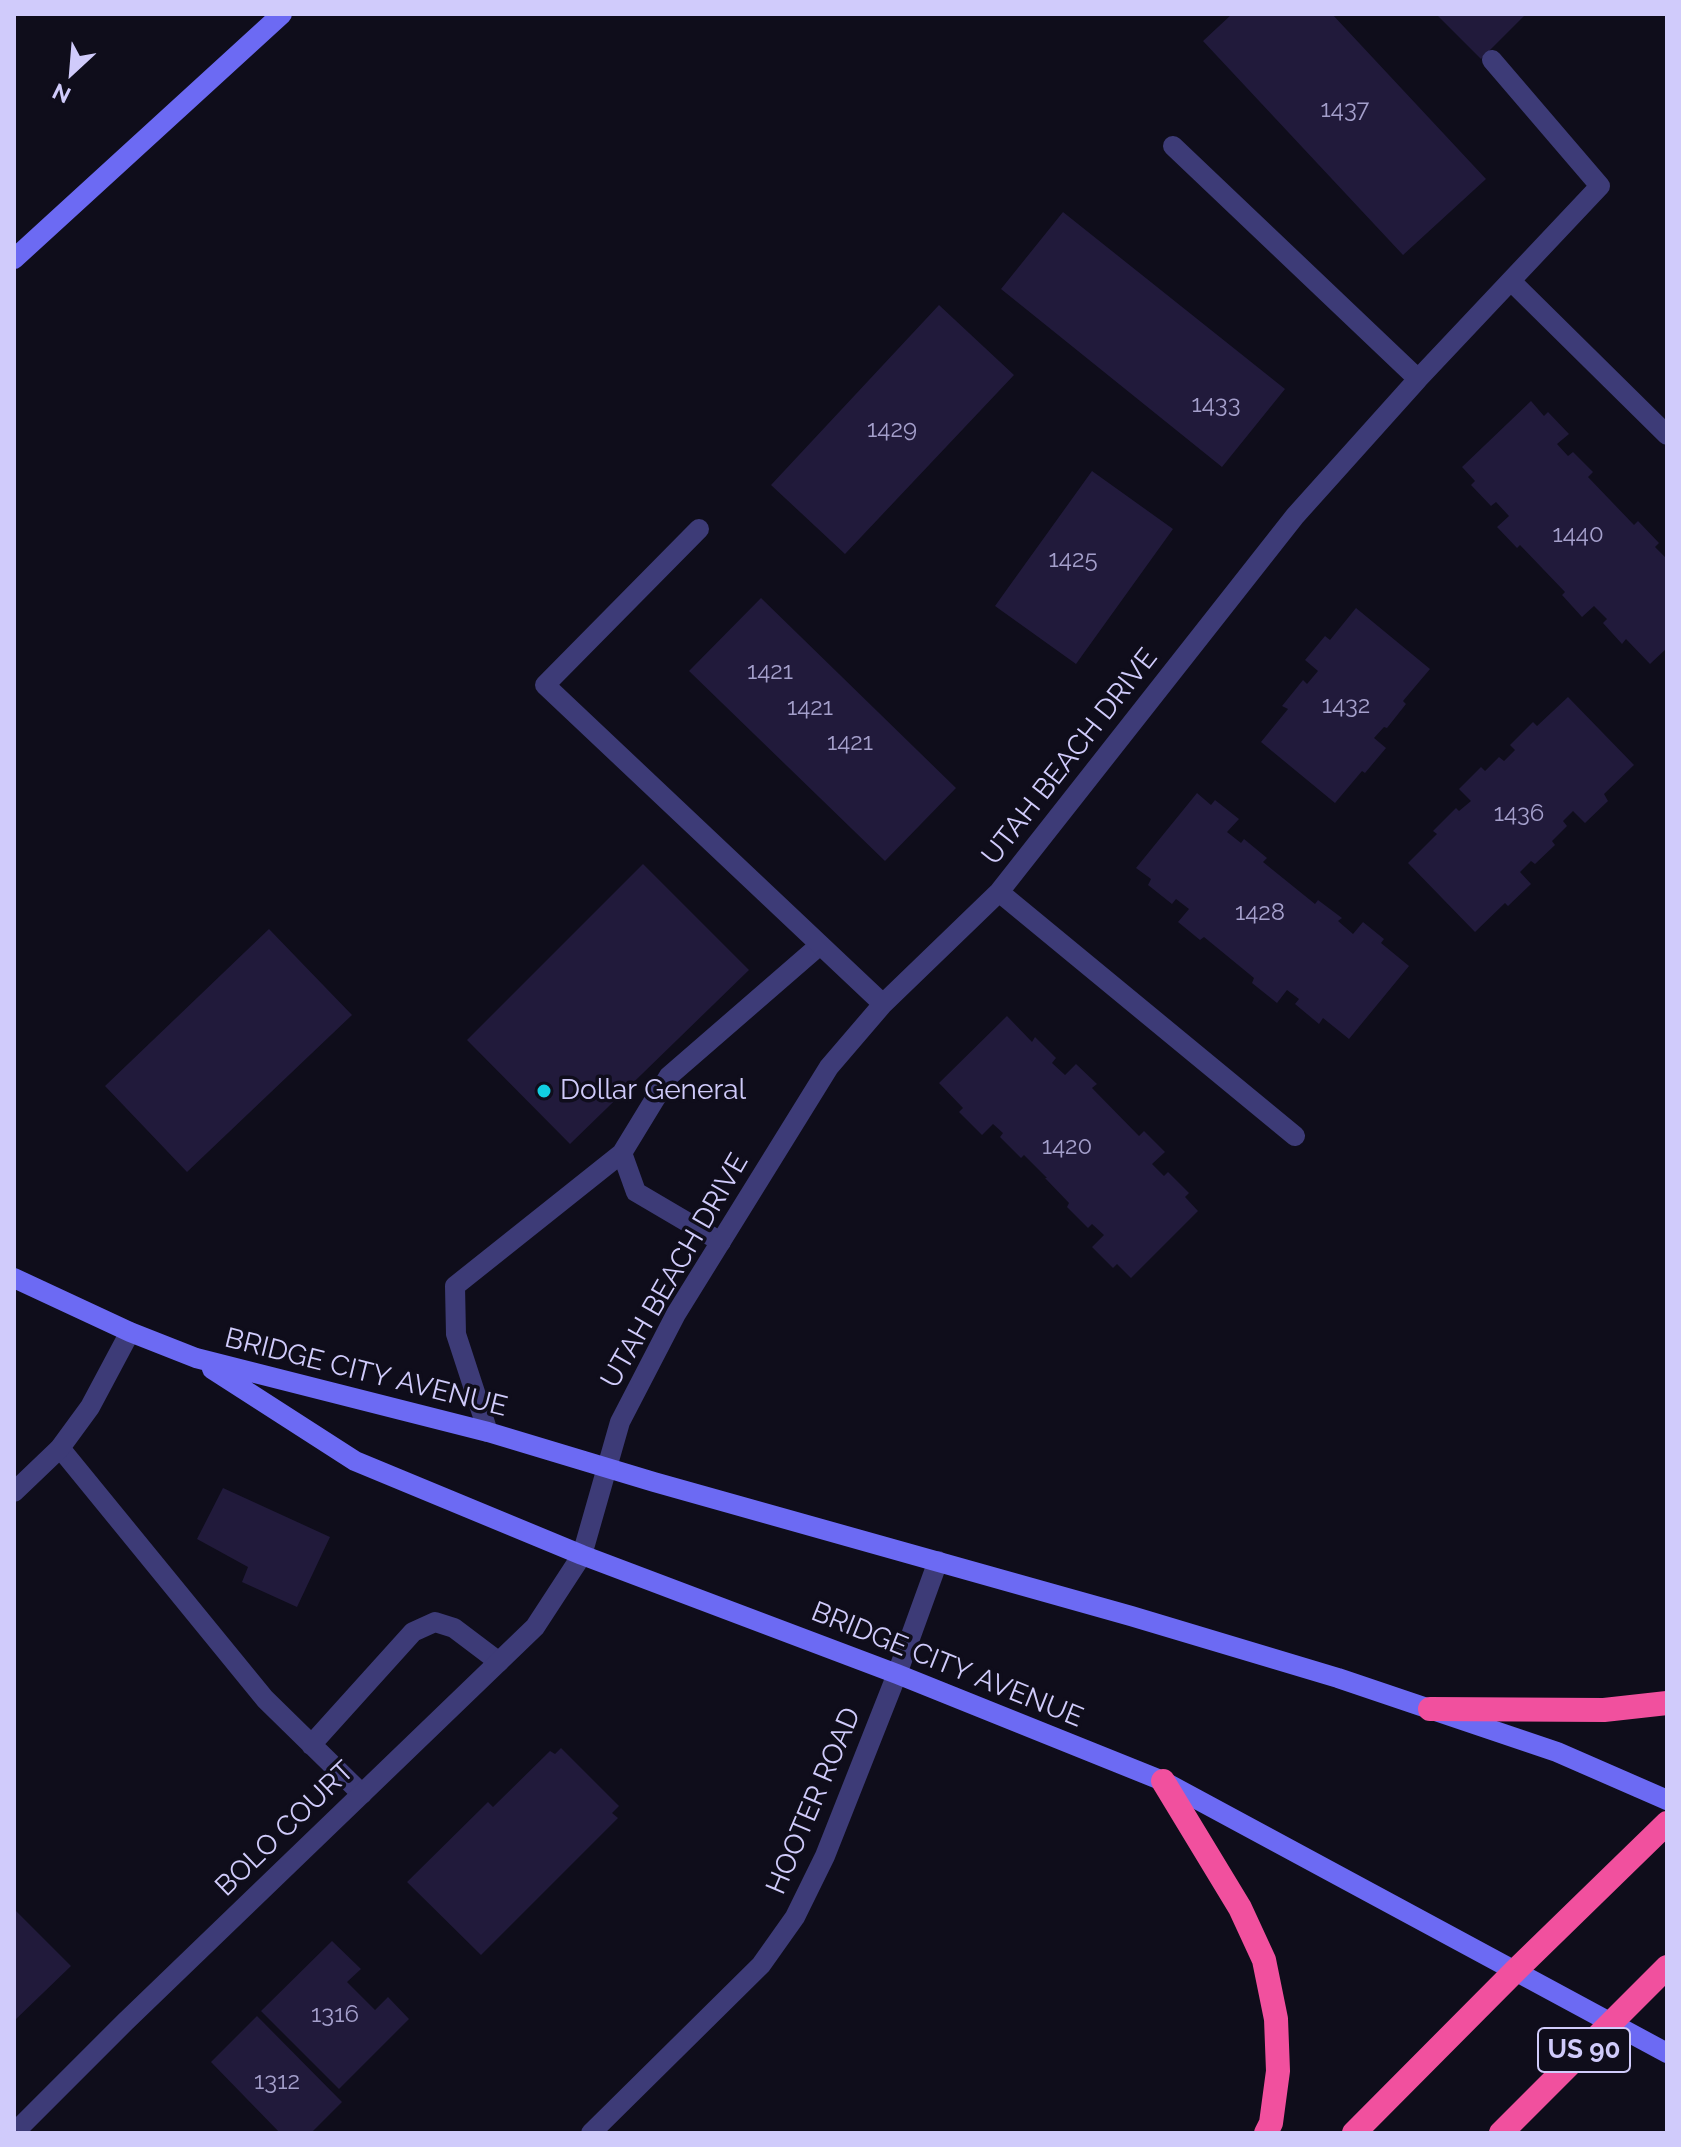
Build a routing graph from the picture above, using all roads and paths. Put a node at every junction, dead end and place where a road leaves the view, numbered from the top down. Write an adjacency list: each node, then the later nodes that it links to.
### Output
1 (282, 14): 4 (main road)
2 (1492, 60): 5 (street, UTAH BEACH DRIVE)
3 (1173, 146): 6 (street)
4 (14, 259)
5 (1512, 282): 6 (street, UTAH BEACH DRIVE); 7 (street)
6 (1418, 379): 9 (street, UTAH BEACH DRIVE)
7 (1667, 435)
8 (699, 529): 10 (street)
9 (999, 892): 11 (street, UTAH BEACH DRIVE); 12 (street)
10 (820, 945): 11 (street); 13 (street)
11 (883, 1004): 14 (street, UTAH BEACH DRIVE)
12 (1295, 1136)
13 (622, 1153): 14 (street); 18 (street)
14 (721, 1242): 20 (street, UTAH BEACH DRIVE)
15 (14, 1278): 16 (main road, BRIDGE CITY AVENUE)
16 (130, 1332): 17 (main road, BRIDGE CITY AVENUE); 19 (street)
17 (196, 1358): 18 (main road, BRIDGE CITY AVENUE); 22 (main road, BRIDGE CITY AVENUE)
18 (488, 1432): 20 (main road, BRIDGE CITY AVENUE)
19 (60, 1448): 21 (street); 28 (street)
20 (607, 1468): 22 (street, UTAH BEACH DRIVE); 23 (main road, BRIDGE CITY AVENUE)
21 (14, 1492)
22 (582, 1555): 24 (street, BOLO COURT); 25 (main road, BRIDGE CITY AVENUE)
23 (938, 1561): 25 (street, HOOTER ROAD); 27 (main road, BRIDGE CITY AVENUE)
24 (499, 1662): 28 (street); 30 (street, BOLO COURT)
25 (897, 1674): 29 (main road, BRIDGE CITY AVENUE); 37 (street, HOOTER ROAD)
26 (1667, 1703): 27 (highway)
27 (1430, 1709): 31 (main road, BRIDGE CITY AVENUE)
28 (311, 1745): 30 (street)
29 (1163, 1781): 34 (main road, BRIDGE CITY AVENUE); 38 (highway)
30 (362, 1794): 36 (street, BOLO COURT)
31 (1667, 1800)
32 (1667, 1823): 34 (highway)
33 (1667, 1967): 40 (highway, US 90, bridge)
34 (1515, 1971): 35 (main road, BRIDGE CITY AVENUE); 39 (highway)
35 (1667, 2053)
36 (14, 2133)
37 (591, 2133)
38 (1266, 2133)
39 (1354, 2133)
40 (1501, 2133)

